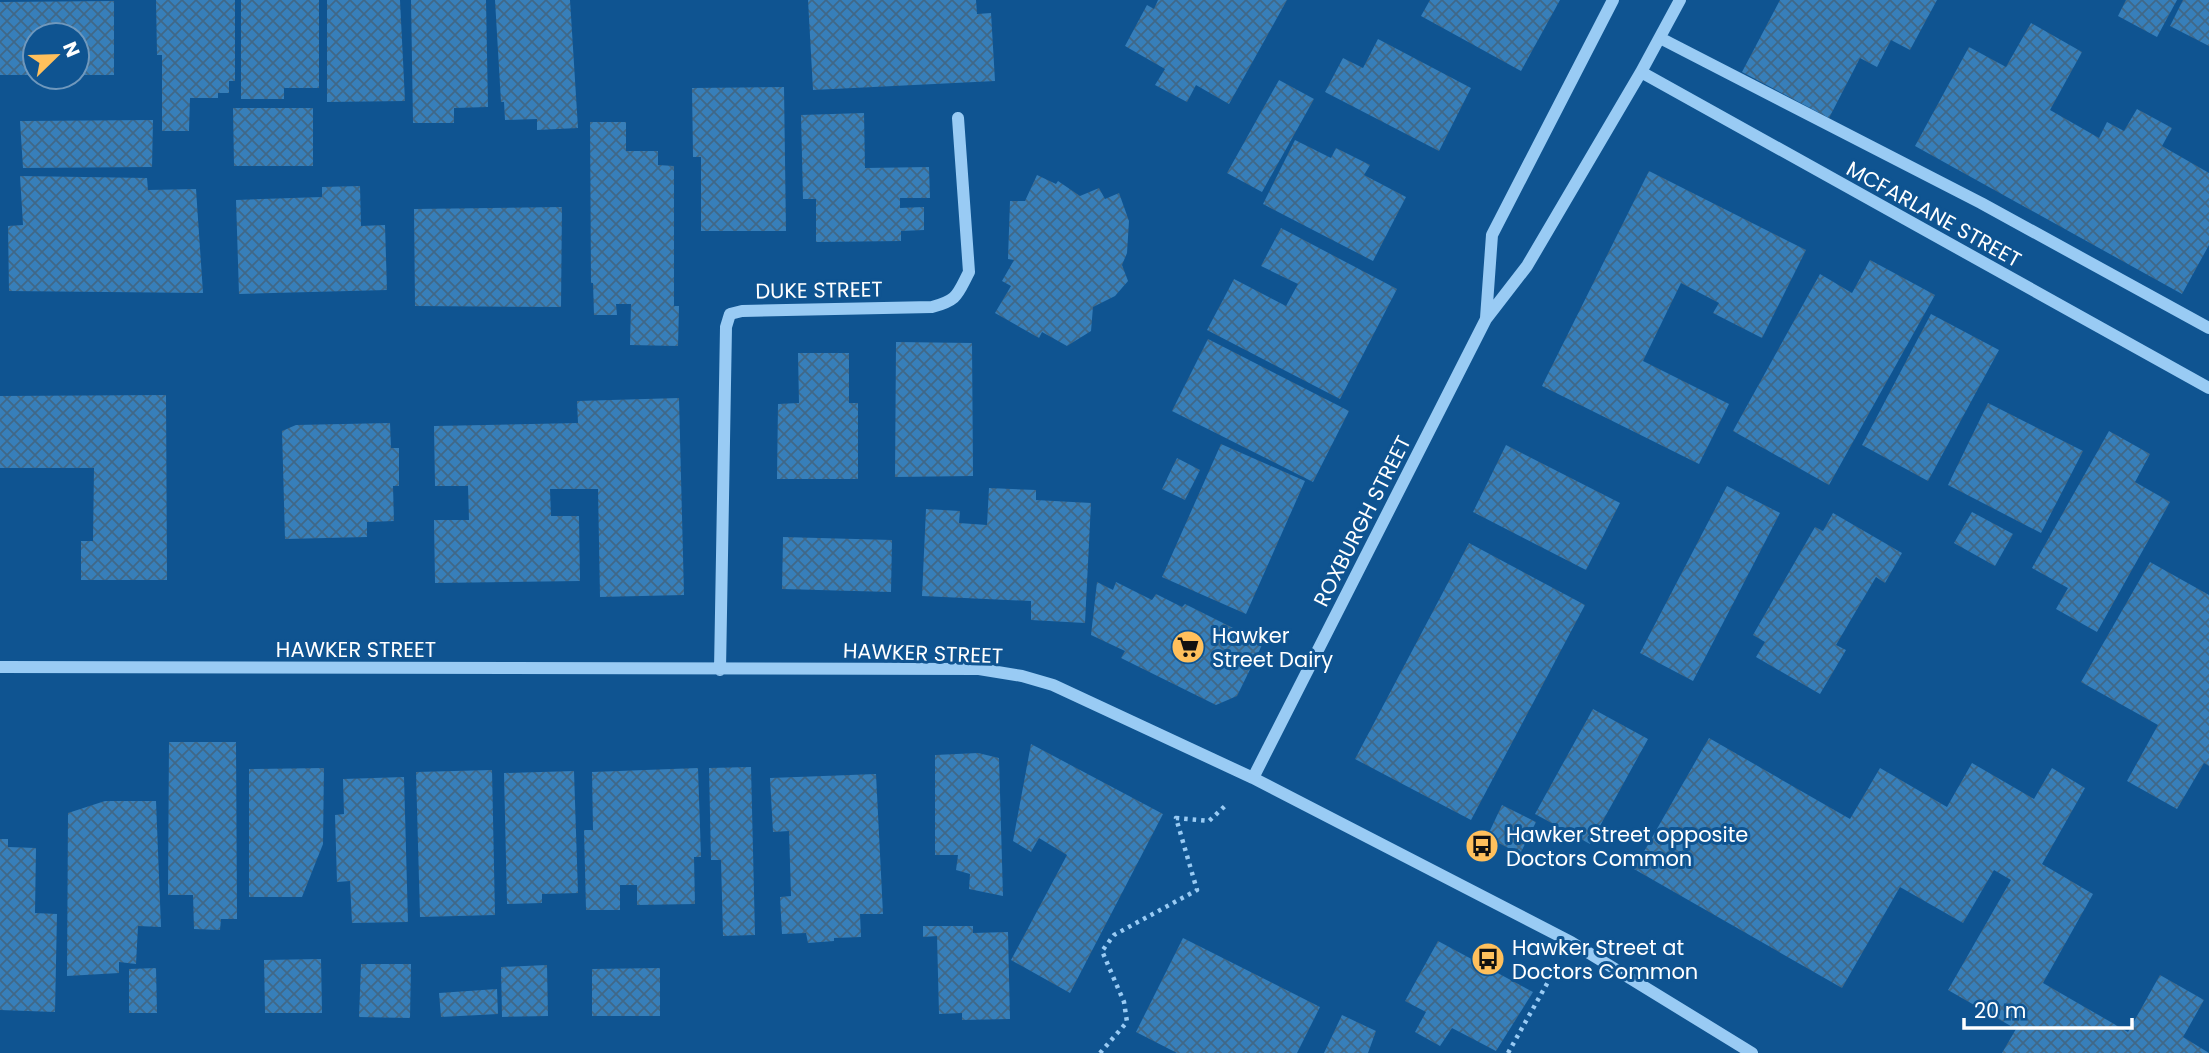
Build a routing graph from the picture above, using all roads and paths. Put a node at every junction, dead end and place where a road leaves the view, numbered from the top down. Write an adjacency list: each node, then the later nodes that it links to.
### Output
1 (1613, 0): 6 (street, ROXBURGH STREET)
2 (1680, 0): 3 (street, ROXBURGH STREET)
3 (1660, 38): 4 (street, ROXBURGH STREET); 7 (street)
4 (1641, 72): 6 (street, ROXBURGH STREET); 8 (street, MCFARLANE STREET)
5 (958, 118): 10 (street, DUKE STREET)
6 (1486, 319): 11 (street, ROXBURGH STREET)
7 (2209, 328)
8 (2209, 388)
9 (0, 667): 10 (street, HAWKER STREET)
10 (720, 670): 11 (street, HAWKER STREET)
11 (1253, 778): 12 (street, HAWKER STREET); 13 (path)
12 (1571, 942): 14 (path); 15 (street, HAWKER STREET)
13 (1100, 1053)
14 (1507, 1053)
15 (1752, 1053)

